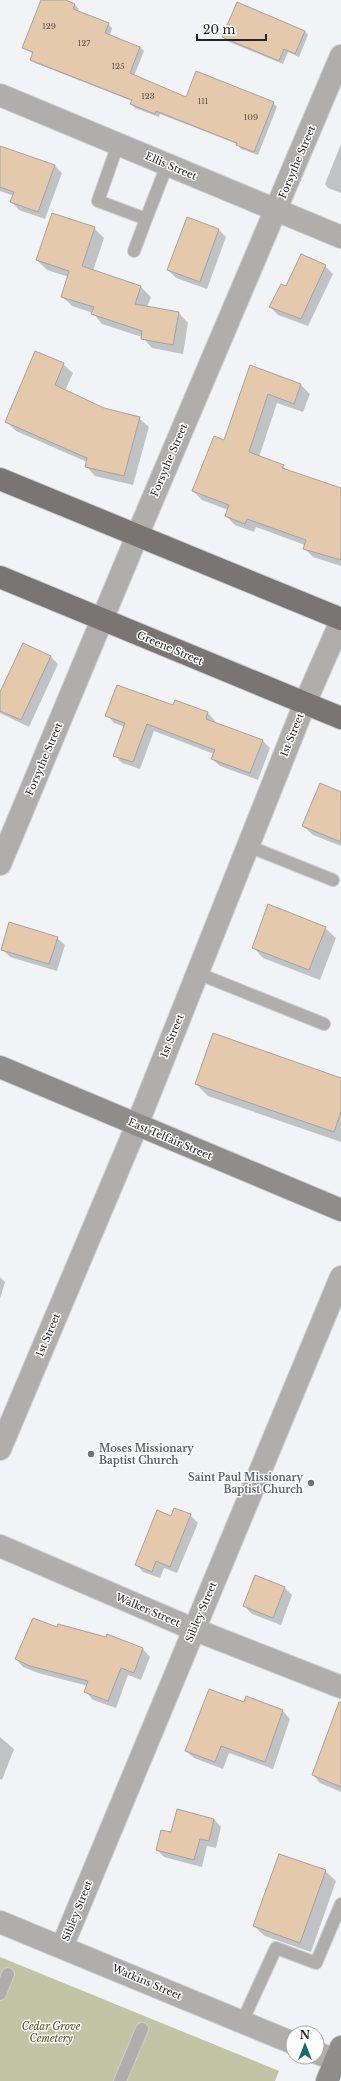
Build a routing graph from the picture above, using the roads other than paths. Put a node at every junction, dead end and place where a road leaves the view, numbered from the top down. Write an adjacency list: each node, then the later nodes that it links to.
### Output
1 (341, 56): 5 (street, Forsythe Street)
2 (0, 95): 3 (street, Ellis Street)
3 (118, 144): 4 (street, Ellis Street); 6 (lane)
4 (167, 165): 5 (street, Ellis Street); 6 (lane)
5 (277, 210): 7 (street, Ellis Street); 10 (street, Forsythe Street)
6 (146, 219): 8 (lane)
7 (341, 237)
8 (134, 251)
9 (0, 479): 10 (main road)
10 (136, 536): 12 (street, Forsythe Street); 13 (main road)
11 (0, 577): 12 (main road, Greene Street)
12 (102, 619): 14 (main road, Greene Street); 17 (street, Forsythe Street)
13 (341, 620): 14 (street, 1st Street)
14 (304, 703): 15 (main road, Greene Street); 16 (street, 1st Street)
15 (341, 718)
16 (248, 846): 18 (lane); 19 (street, 1st Street)
17 (0, 864)
18 (333, 880)
19 (197, 973): 20 (lane); 22 (street, 1st Street)
20 (324, 1024)
21 (0, 1067): 22 (street, East Telfair Street)
22 (137, 1125): 23 (street, East Telfair Street); 25 (street, 1st Street)
23 (341, 1210)
24 (341, 1277): 27 (street, Sibley Street)
25 (0, 1449)
26 (0, 1546): 27 (street, Walker Street)
27 (194, 1629): 28 (street, Walker Street); 31 (street, Sibley Street)
28 (341, 1688)
29 (341, 1904): 34 (lane)
30 (0, 1922): 31 (street, Watkins Street)
31 (62, 1947): 34 (street, Watkins Street)
32 (8, 1974): 33 (lane)
33 (0, 1994)
34 (242, 2022): 36 (street, Watkins Street)
35 (142, 2029): 38 (lane)
36 (285, 2040)
37 (331, 2053): 39 (street)
38 (120, 2081)
39 (327, 2081)

